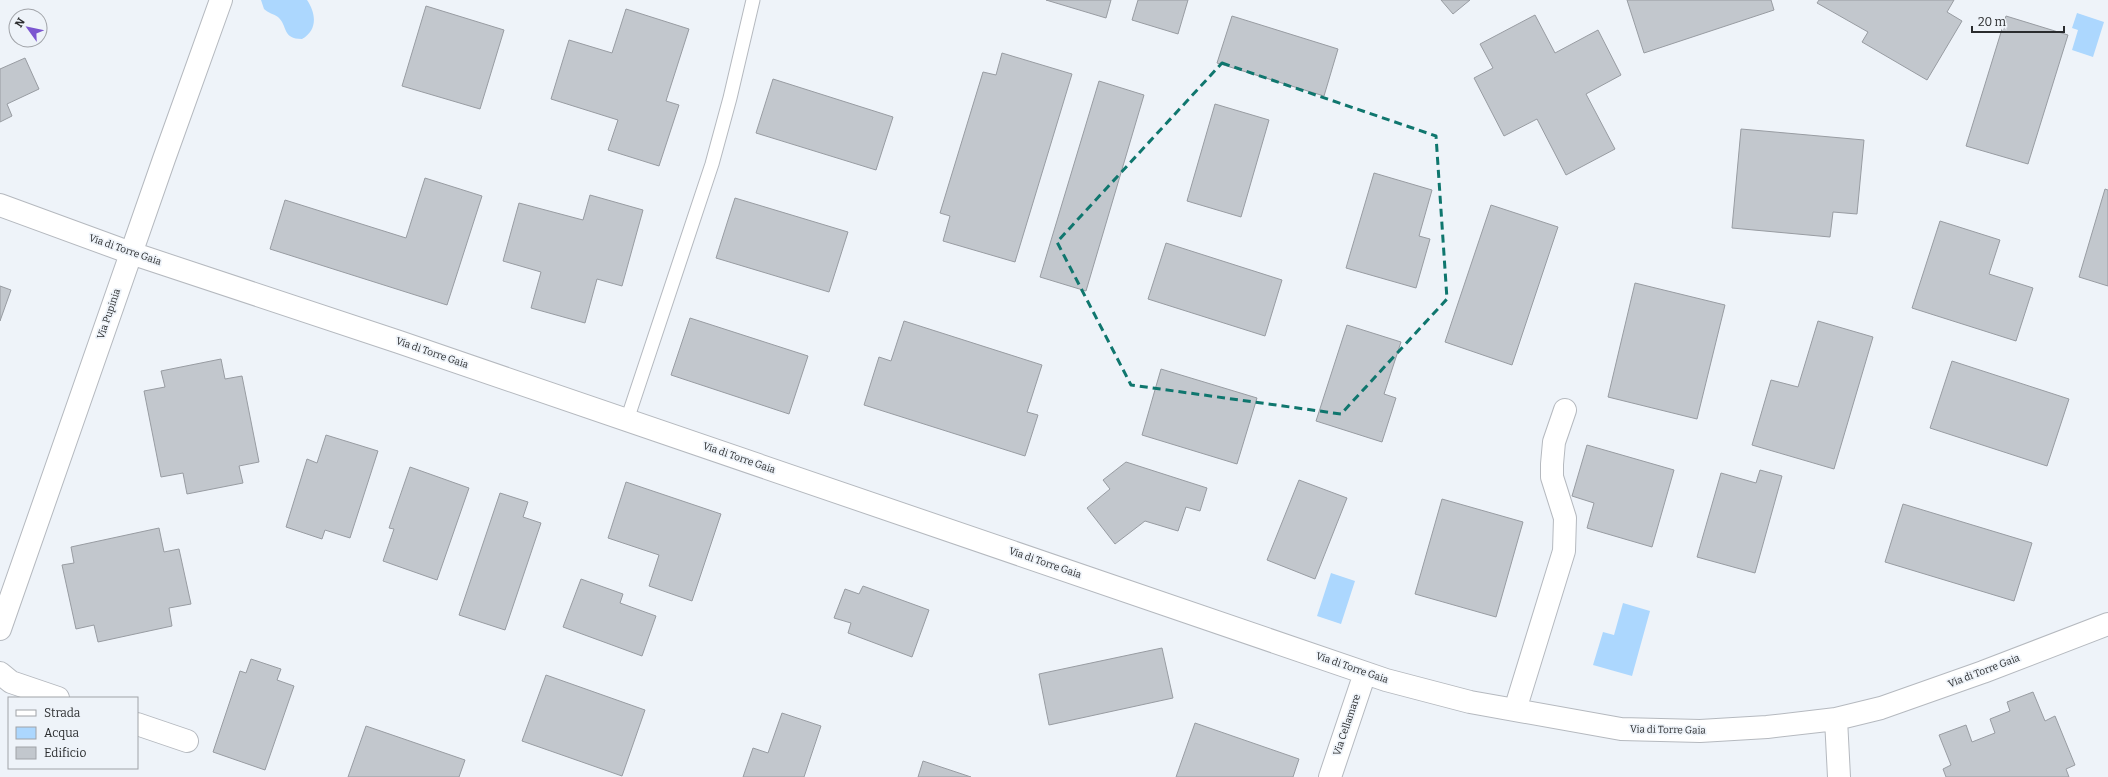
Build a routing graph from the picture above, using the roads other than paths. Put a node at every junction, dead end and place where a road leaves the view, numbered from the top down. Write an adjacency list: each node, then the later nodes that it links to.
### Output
1 (221, 0): 4 (street, Via Pupinia)
2 (753, 0): 6 (lane)
3 (0, 205): 4 (street, Via di Torre Gaia)
4 (130, 253): 6 (street, Via di Torre Gaia); 8 (street, Via Pupinia)
5 (1566, 410): 12 (street)
6 (628, 420): 10 (street, Via di Torre Gaia)
7 (2108, 624): 13 (street, Via di Torre Gaia)
8 (0, 629)
9 (0, 673): 11 (street)
10 (1365, 673): 12 (street, Via di Torre Gaia); 16 (street, Via Cellamare)
11 (55, 697)
12 (1515, 710): 13 (street, Via di Torre Gaia)
13 (1836, 719): 17 (street)
14 (138, 724): 15 (street)
15 (187, 741)
16 (1330, 777)
17 (1839, 777)

